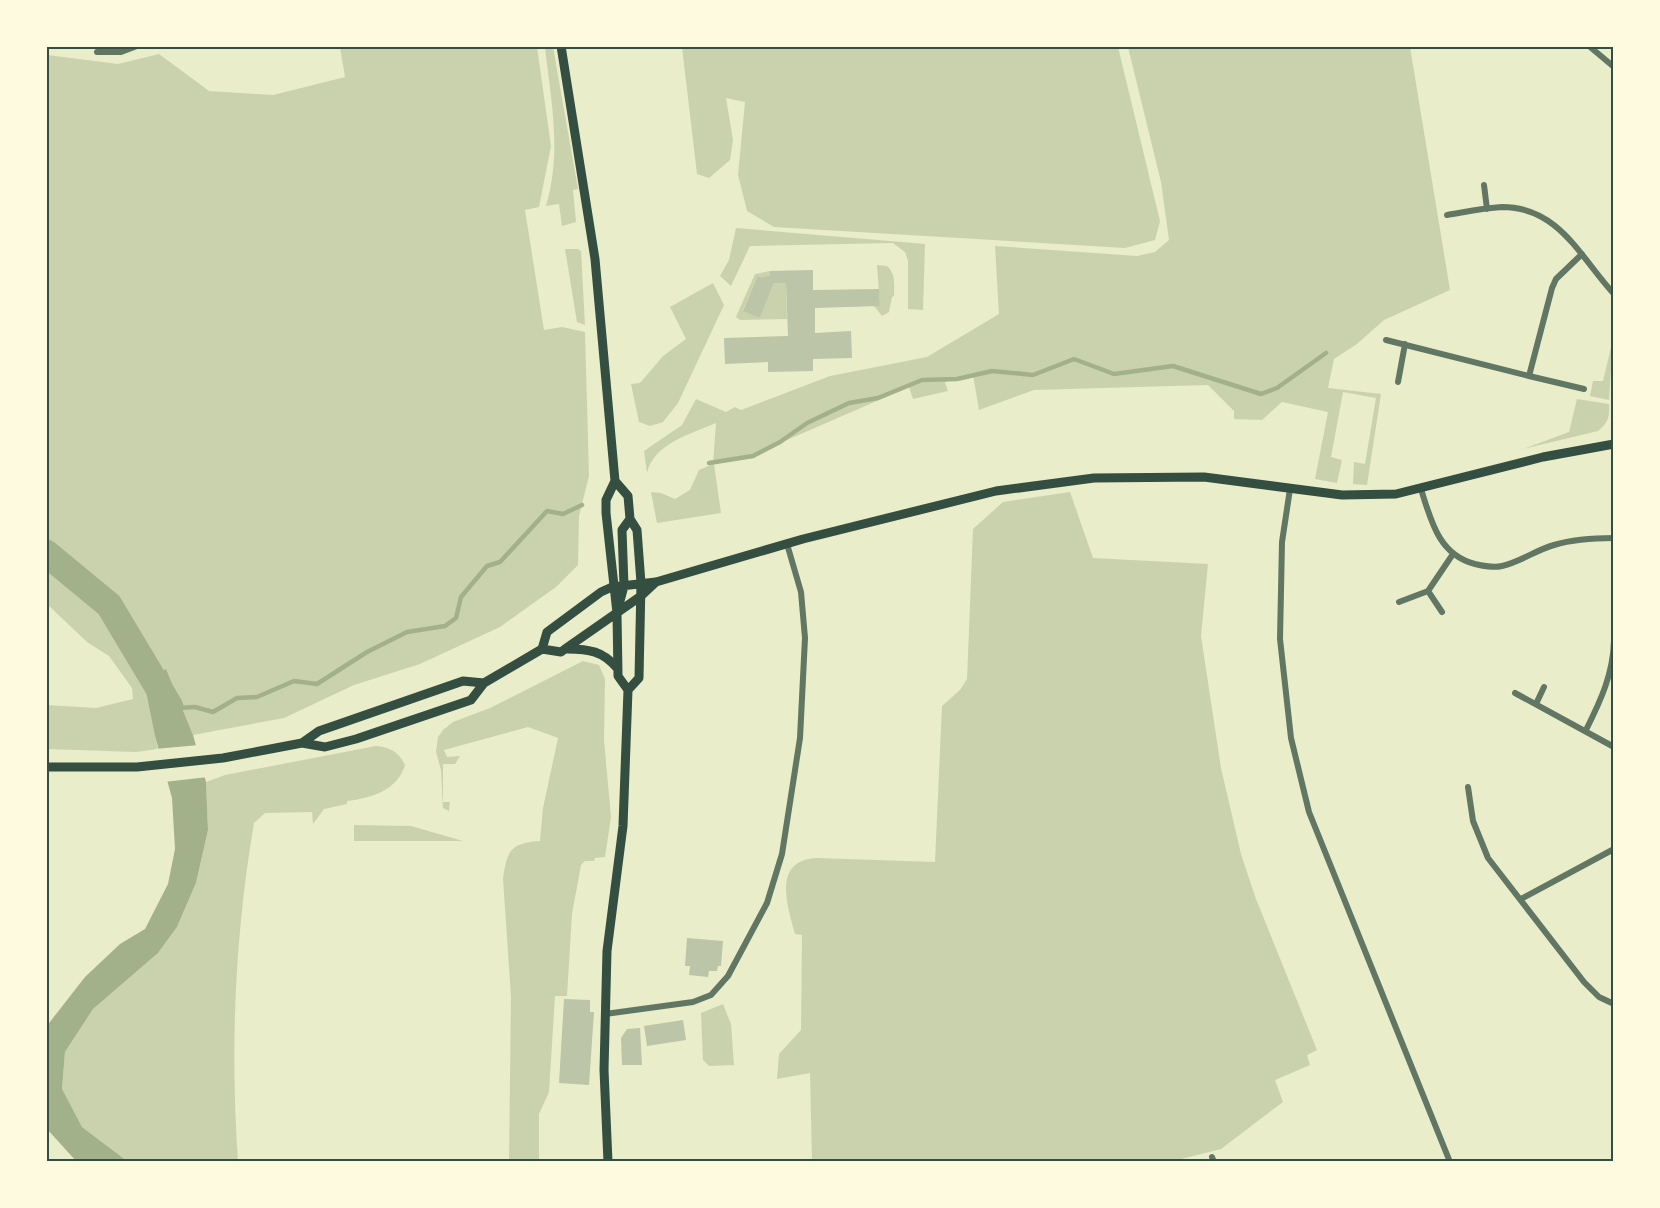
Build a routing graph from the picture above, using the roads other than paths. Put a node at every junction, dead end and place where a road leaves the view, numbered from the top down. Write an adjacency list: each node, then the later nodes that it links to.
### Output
1 (137, 46): 4 (street)
2 (561, 46): 17 (main road)
3 (1589, 46): 5 (street)
4 (97, 52)
5 (1614, 67)
6 (1484, 185): 7 (street)
7 (1487, 209): 8 (street); 9 (street)
8 (1447, 215)
9 (1582, 254): 10 (street); 13 (street)
10 (1614, 294)
11 (1386, 340): 12 (street)
12 (1405, 344): 13 (street); 14 (street)
13 (1528, 375): 15 (street)
14 (1398, 382)
15 (1584, 389)
16 (1614, 444): 19 (main road)
17 (615, 481): 20 (main road); 27 (main road)
18 (1290, 489): 19 (main road); 22 (main road); 52 (street)
19 (1421, 489): 23 (street)
20 (630, 519): 25 (main road); 26 (main road)
21 (1614, 538): 23 (street)
22 (787, 544): 24 (main road); 50 (street)
23 (1453, 554): 28 (street)
24 (656, 582): 25 (main road); 29 (main road)
25 (641, 583): 26 (main road); 29 (main road)
26 (624, 586): 27 (main road); 32 (main road)
27 (612, 587): 32 (main road); 35 (main road)
28 (1428, 591): 30 (street); 31 (street)
29 (641, 596): 32 (main road); 39 (main road)
30 (1399, 602)
31 (1442, 612)
32 (617, 613): 34 (main road); 36 (main road)
33 (1614, 641): 42 (street)
34 (565, 649): 35 (main road); 36 (main road)
35 (542, 650): 37 (main road)
36 (617, 668): 39 (main road)
37 (484, 683): 43 (main road); 43 (main road)
38 (1544, 687): 41 (street)
39 (628, 690): 50 (main road)
40 (1515, 693): 41 (street)
41 (1536, 704): 42 (street)
42 (1586, 730): 44 (street)
43 (302, 743): 45 (main road)
44 (1614, 747)
45 (46, 766)
46 (1468, 788): 48 (street)
47 (1614, 849): 48 (street)
48 (1521, 899): 49 (street)
49 (1614, 1004)
50 (605, 1014): 51 (main road)
51 (608, 1161)
52 (1450, 1161)

